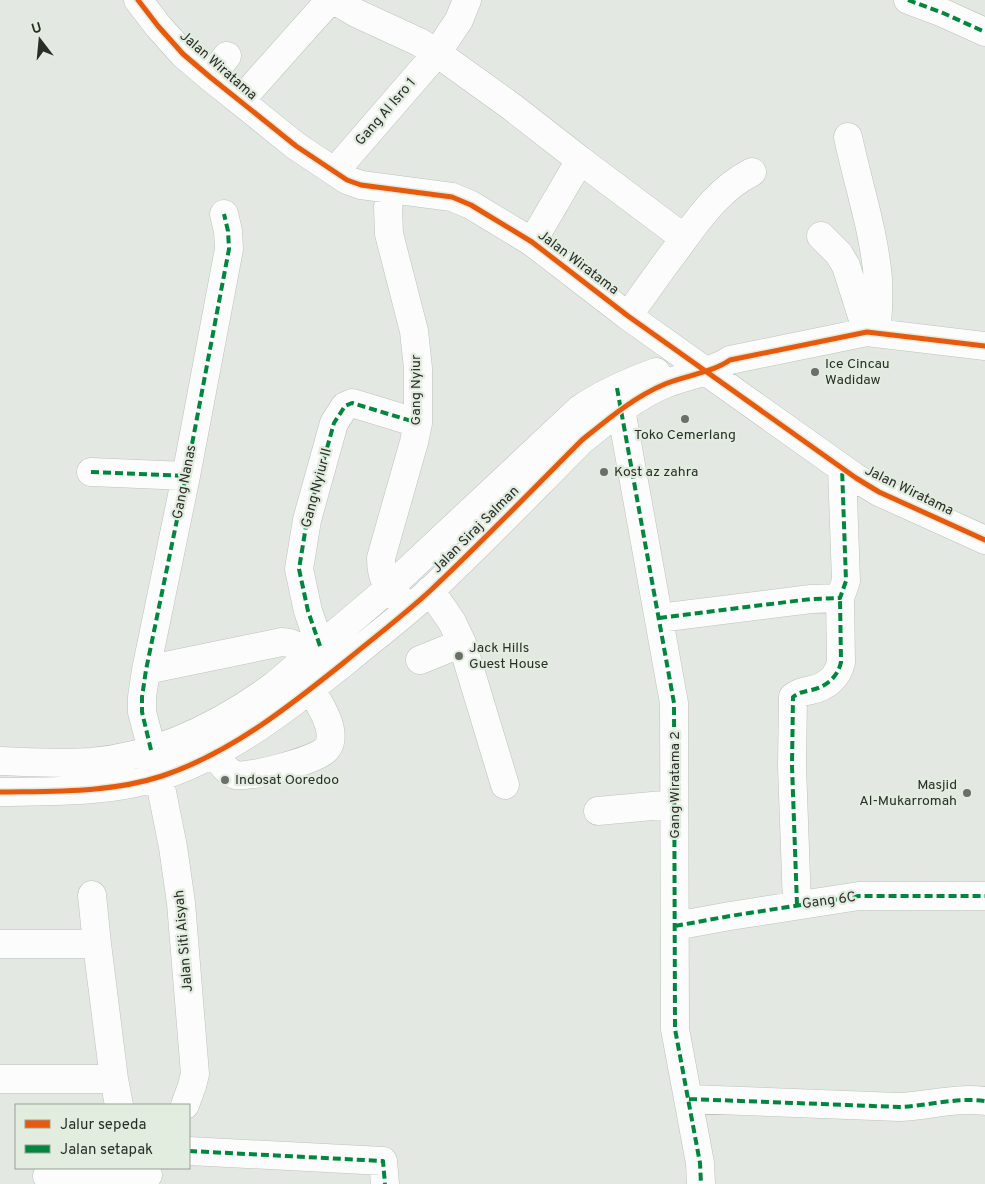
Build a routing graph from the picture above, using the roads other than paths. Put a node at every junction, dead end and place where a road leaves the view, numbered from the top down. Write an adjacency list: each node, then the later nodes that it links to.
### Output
1 (138, 0): 8 (street, Jalan Wiratama)
2 (332, 0): 6 (street); 9 (street)
3 (467, 0): 6 (street, Gang Al Isro 1)
4 (908, 0): 5 (street)
5 (985, 32)
6 (437, 53): 11 (street); 12 (street, Gang Al Isro 1)
7 (227, 56): 8 (street)
8 (210, 76): 9 (street, Jalan Wiratama)
9 (240, 101): 12 (street, Jalan Wiratama)
10 (848, 137): 20 (street)
11 (580, 160): 17 (street); 18 (street)
12 (334, 172): 14 (street, Jalan Wiratama)
13 (752, 172): 17 (street)
14 (392, 189): 18 (street, Jalan Wiratama); 24 (street, Gang Nyiur)
15 (224, 214): 27 (street, Gang Nanas)
16 (821, 236): 20 (street)
17 (684, 238): 19 (street)
18 (532, 242): 19 (street, Jalan Wiratama)
19 (628, 316): 22 (street, Jalan Wiratama)
20 (872, 333): 21 (street, Jalan Siraj Salman); 22 (street, Jalan Siraj Salman)
21 (985, 346)
22 (698, 367): 23 (street, Jalan Siraj Salman); 25 (street, Jalan Wiratama)
23 (619, 399): 29 (street, Jalan Siraj Salman); 30 (street, Jalan Siraj Salman); 33 (street, Gang Wiratama 2)
24 (418, 423): 29 (street, Gang Nyiur); 35 (street, Gang Nyiur II)
25 (842, 468): 28 (street, Jalan Wiratama); 31 (street)
26 (91, 472): 27 (street)
27 (186, 476): 37 (street, Gang Nanas)
28 (985, 540)
29 (389, 588): 32 (street); 35 (street, Jalan Siraj Salman)
30 (430, 590): 32 (street, Jalan Siraj Salman); 34 (street)
31 (840, 598): 33 (street); 49 (street)
32 (410, 608): 38 (street, Jalan Siraj Salman)
33 (658, 618): 45 (street, Gang Wiratama 2)
34 (462, 643): 36 (street); 43 (street)
35 (314, 651): 37 (street); 39 (street, Jalan Siraj Salman)
36 (420, 660)
37 (146, 670): 39 (street, Gang Nanas)
38 (312, 689): 40 (street, Jalan Siraj Salman); 40 (street)
39 (151, 750): 41 (street, Jalan Siraj Salman); 42 (street, Jalan Siti Aisyah)
40 (214, 754): 42 (street, Jalan Siraj Salman)
41 (0, 762)
42 (159, 777): 44 (street, Jalan Siraj Salman); 58 (street, Jalan Siti Aisyah)
43 (505, 786)
44 (0, 792)
45 (674, 804): 46 (street); 50 (street, Gang Wiratama 2)
46 (598, 811)
47 (92, 895): 52 (street)
48 (985, 896): 49 (street, Gang 6C)
49 (797, 905): 50 (street, Gang 6C)
50 (675, 926): 55 (street, Gang Wiratama 2)
51 (0, 944): 52 (street)
52 (96, 944): 54 (street)
53 (0, 1079): 54 (street)
54 (114, 1079): 57 (street)
55 (689, 1099): 56 (street); 63 (street, Gang Wiratama 2)
56 (985, 1101)
57 (119, 1104)
58 (184, 1104)
59 (190, 1151): 62 (street)
60 (149, 1175): 61 (street)
61 (47, 1176)
62 (385, 1184)
63 (701, 1184)

